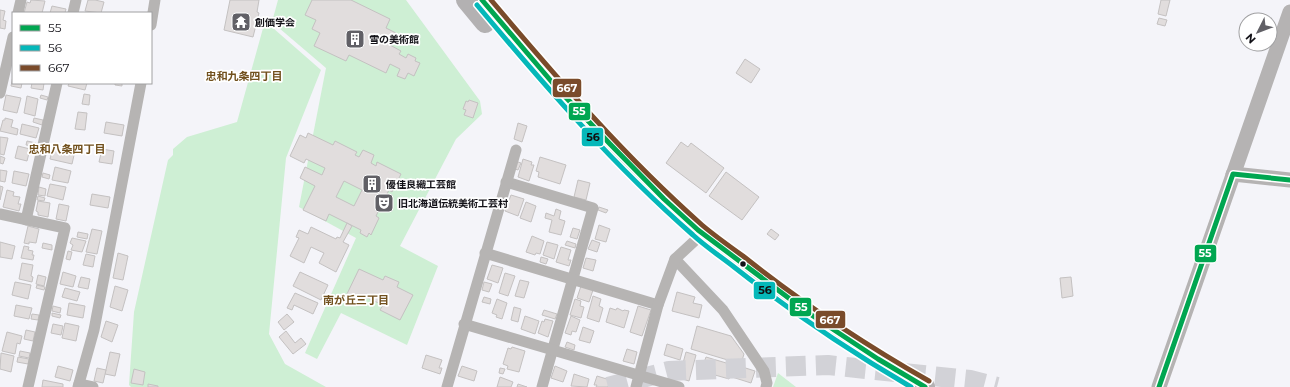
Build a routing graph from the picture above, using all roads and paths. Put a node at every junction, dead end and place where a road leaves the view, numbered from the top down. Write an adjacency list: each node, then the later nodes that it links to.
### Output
1 (22, 0): 6 (street)
2 (76, 0): 7 (street)
3 (156, 0): 9 (street)
4 (466, 0): 20 (highway)
5 (482, 0): 20 (highway)
6 (18, 12)
7 (73, 12)
8 (1290, 12): 15 (main road)
9 (152, 20)
10 (12, 41): 13 (street)
11 (57, 84): 19 (street)
12 (140, 84): 28 (street)
13 (0, 93)
14 (516, 150): 17 (street)
15 (1233, 174): 16 (main road); 38 (main road)
16 (1290, 180)
17 (506, 182): 21 (street); 23 (street)
18 (0, 214): 19 (street)
19 (26, 220): 30 (street)
20 (697, 238): 22 (street); 36 (highway); 37 (highway)
21 (485, 253): 23 (street); 25 (street)
22 (675, 259): 24 (street); 35 (street)
23 (572, 279): 24 (street); 26 (street)
24 (658, 305): 27 (street)
25 (464, 324): 26 (street); 29 (street)
26 (553, 350): 27 (street); 32 (street)
27 (639, 376): 33 (street); 34 (street)
28 (78, 385): 31 (street)
29 (449, 386)
30 (28, 387)
31 (93, 387)
32 (542, 387)
33 (636, 387)
34 (679, 387)
35 (766, 387)
36 (899, 387)
37 (925, 387)
38 (1159, 387)

